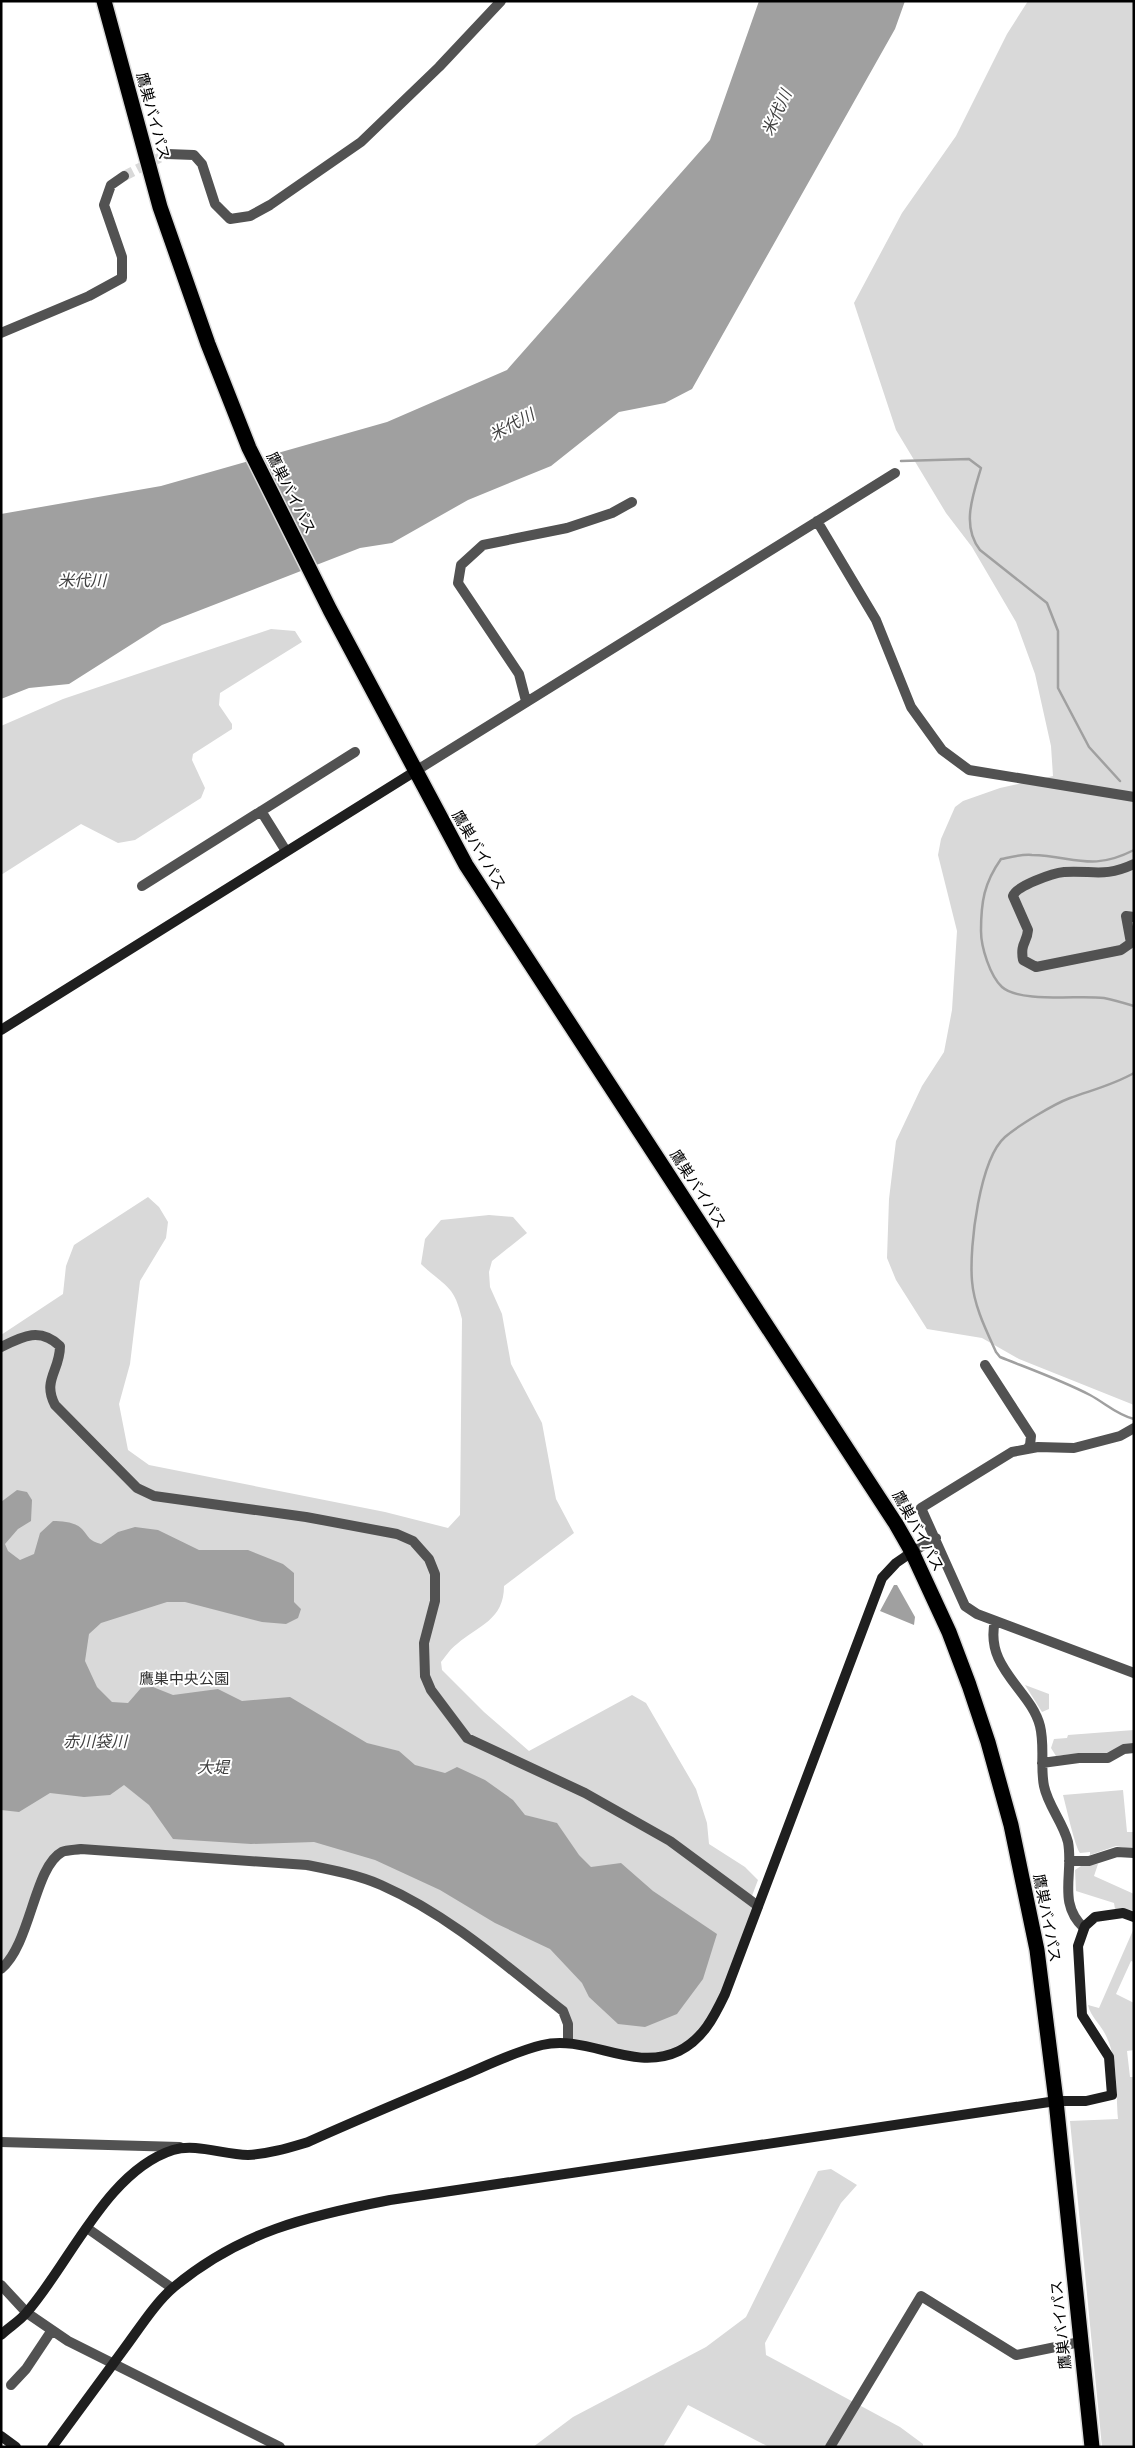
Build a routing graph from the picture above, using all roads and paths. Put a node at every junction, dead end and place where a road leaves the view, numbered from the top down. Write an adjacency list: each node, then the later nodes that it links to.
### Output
1 (104, 1): 11 (highway, 鷹巣バイパス)
2 (501, 1): 3 (street)
3 (167, 154)
4 (124, 176): 5 (street)
5 (1, 332)
6 (895, 473): 8 (street)
7 (632, 502): 9 (street)
8 (817, 521): 9 (street); 12 (street)
9 (526, 701): 11 (street)
10 (355, 752): 13 (street)
11 (414, 772): 14 (street); 24 (highway, 鷹巣バイパス)
12 (1134, 797)
13 (261, 811): 14 (street); 16 (street)
14 (286, 851): 18 (street)
15 (1134, 864): 17 (street)
16 (142, 886)
17 (1134, 917)
18 (1, 1030)
19 (1, 1347): 31 (street)
20 (985, 1365): 22 (street)
21 (1134, 1428): 22 (street)
22 (1027, 1449): 23 (street)
23 (936, 1538): 24 (street); 25 (street)
24 (912, 1552): 31 (street); 36 (highway, 鷹巣バイパス)
25 (995, 1621): 26 (street); 28 (street)
26 (1134, 1673)
27 (1134, 1748): 28 (street)
28 (1042, 1763): 30 (street)
29 (1134, 1853): 30 (street)
30 (1069, 1862): 33 (street)
31 (758, 1906): 35 (street)
32 (1134, 1917): 33 (street)
33 (1084, 1928): 36 (street)
34 (1, 1969): 35 (street)
35 (568, 2042): 38 (street)
36 (1056, 2101): 41 (street); 45 (highway, 鷹巣バイパス)
37 (1, 2142): 38 (street)
38 (185, 2148): 39 (street)
39 (87, 2228): 41 (street); 42 (street)
40 (1, 2285): 42 (street)
41 (172, 2288): 46 (street)
42 (27, 2313): 43 (street); 44 (street)
43 (52, 2330): 46 (street); 47 (street)
44 (1, 2334)
45 (1080, 2342): 52 (street); 53 (highway, 鷹巣バイパス)
46 (114, 2363): 50 (street); 51 (street)
47 (11, 2385)
48 (1, 2436): 49 (street)
49 (16, 2447)
50 (52, 2447)
51 (280, 2447)
52 (830, 2447)
53 (1092, 2447)

